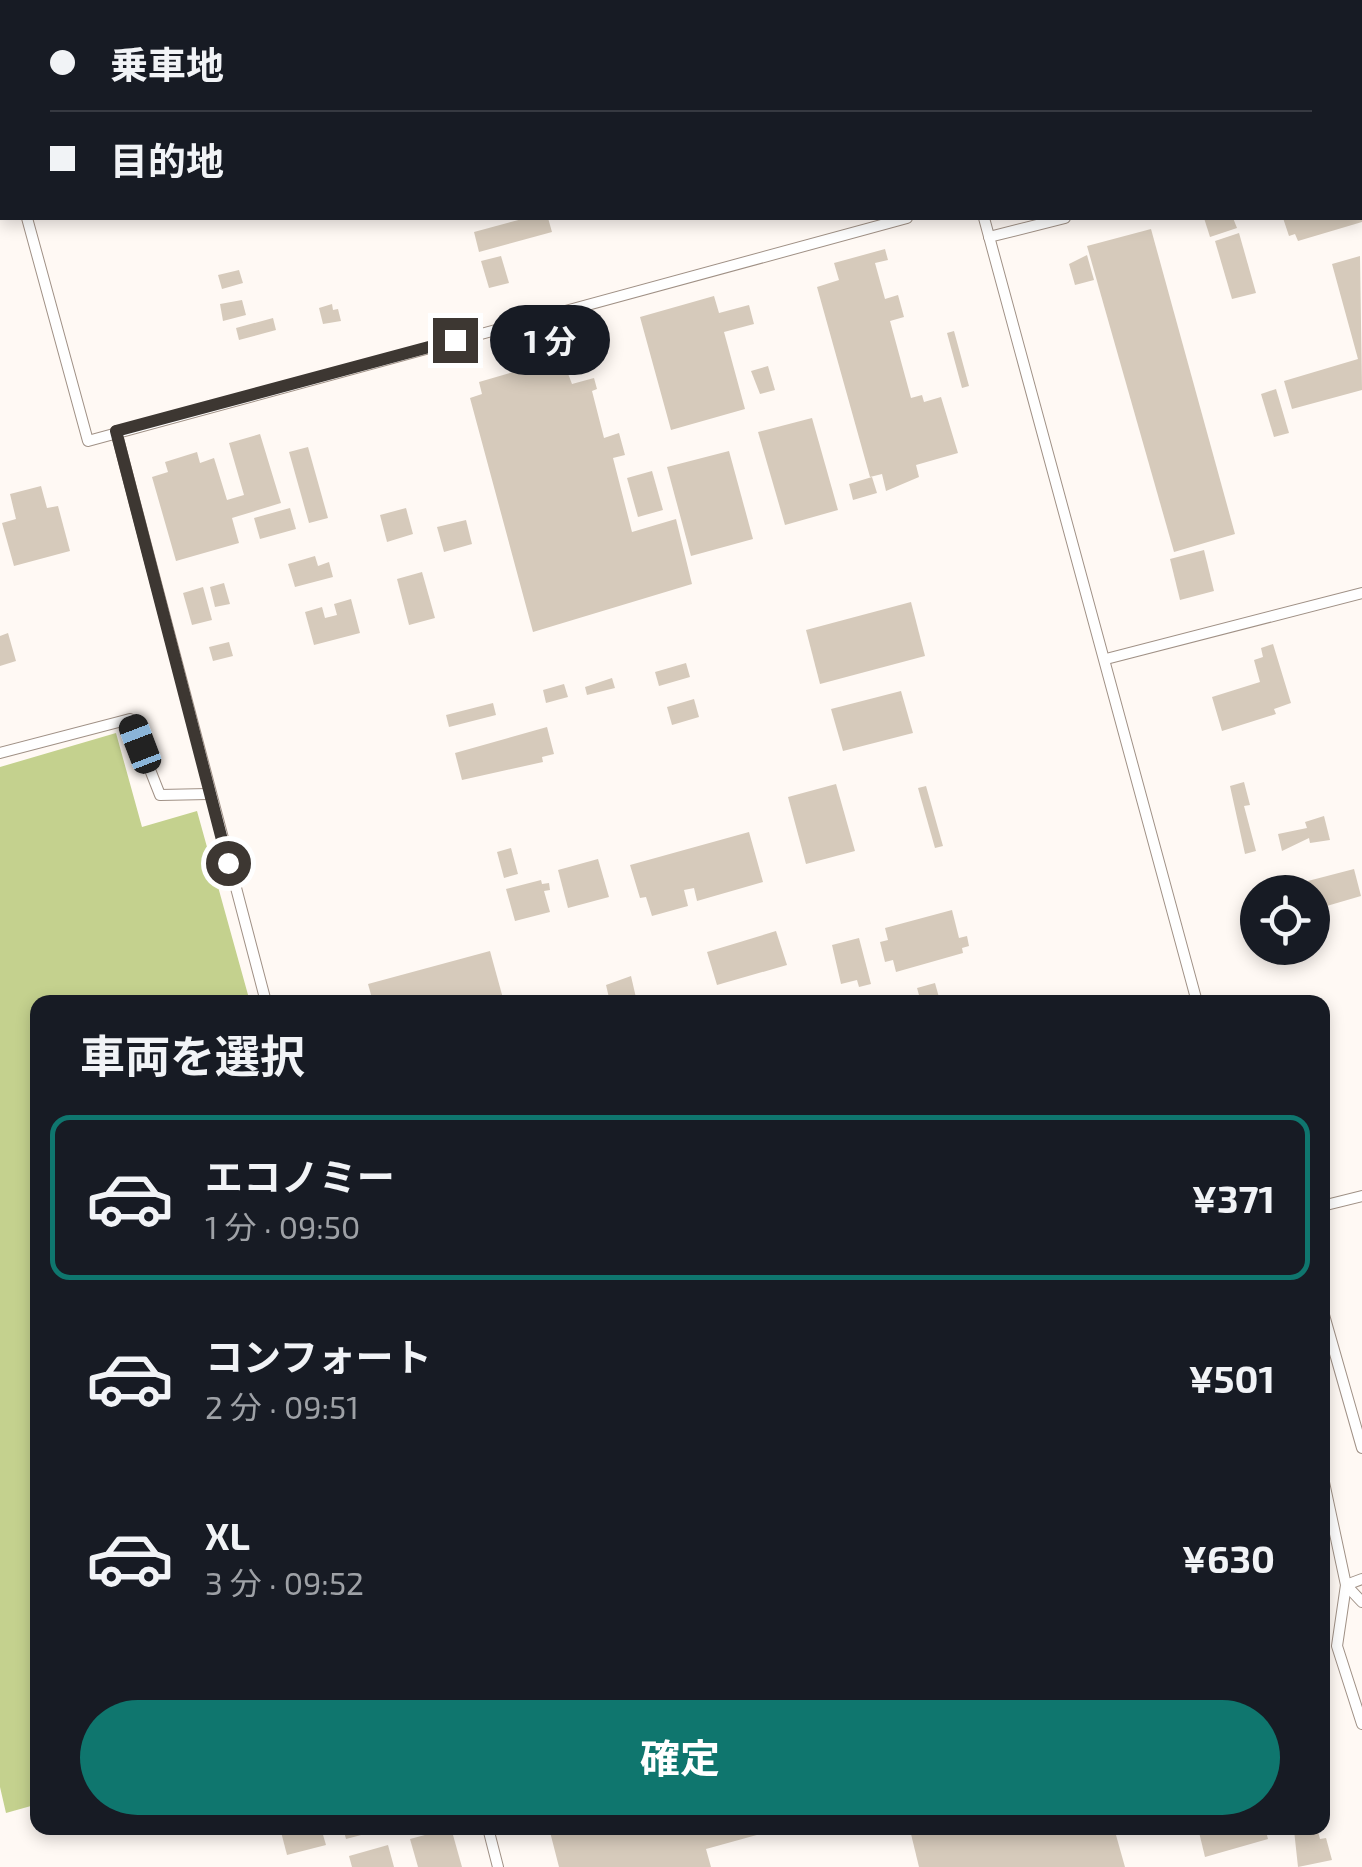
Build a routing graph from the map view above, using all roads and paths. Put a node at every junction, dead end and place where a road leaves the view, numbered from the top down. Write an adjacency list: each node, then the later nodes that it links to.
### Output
1 (28, 220): 6 (lane)
2 (901, 220): 6 (lane)
3 (985, 220): 5 (lane)
4 (1057, 220): 5 (lane)
5 (989, 237): 8 (lane)
6 (116, 431): 10 (lane)
7 (1362, 592): 8 (lane)
8 (1106, 659): 12 (lane)
9 (0, 753): 10 (lane)
10 (208, 794): 11 (lane)
11 (264, 995)
12 (1195, 995)
13 (1362, 1196): 14 (lane)
14 (1330, 1204)
15 (1330, 1336): 16 (lane)
16 (1362, 1448)
17 (1330, 1508): 19 (lane)
18 (1362, 1579): 19 (lane)
19 (1346, 1585): 20 (lane); 21 (lane)
20 (1362, 1602)
21 (1362, 1724)
22 (490, 1835): 23 (lane)
23 (498, 1867)

